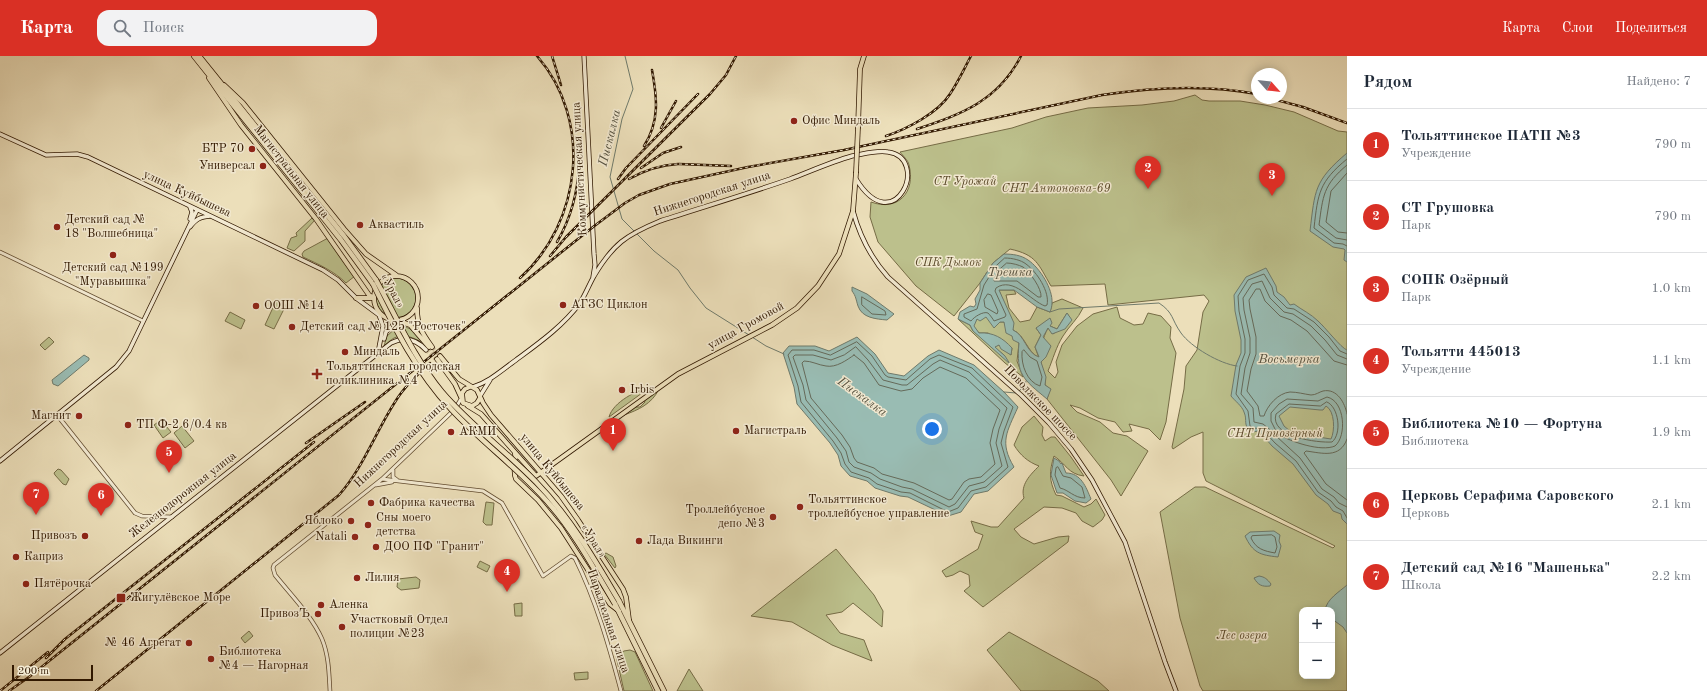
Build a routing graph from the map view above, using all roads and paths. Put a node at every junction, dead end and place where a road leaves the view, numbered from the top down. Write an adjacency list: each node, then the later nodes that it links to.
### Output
1 (194, 56): 5 (highway, Магистральная улица)
2 (199, 56): 6 (highway, Магистральная улица)
3 (584, 56): 17 (main road, Коммунистическая улица)
4 (864, 56): 9 (main road, улица Громовой, bridge)
5 (201, 65): 7 (highway, «Урал»); 18 (main road, Магистральная улица)
6 (220, 81): 7 (highway, «Урал»); 16 (main road, Магистральная улица)
7 (239, 109): 43 (highway, «Урал», bridge)
8 (0, 134): 10 (main road, улица Куйбышева)
9 (856, 178): 12 (main road, улица Громовой); 17 (main road, Нижнегородская улица)
10 (190, 206): 11 (main road, улица Куйбышева); 14 (main road)
11 (198, 210): 13 (main road, улица Куйбышева); 14 (main road)
12 (854, 211): 37 (main road, улица Громовой); 51 (main road, Поволжское шоссе)
13 (211, 216): 14 (main road); 19 (main road, улица Куйбышева)
14 (186, 232): 23 (main road)
15 (0, 252): 23 (street)
16 (396, 275): 20 (main road); 21 (main road)
17 (592, 280): 27 (main road, Нижнегородская улица)
18 (366, 290): 19 (main road); 20 (main road, Магистральная улица)
19 (356, 298): 20 (main road); 22 (main road, улица Куйбышева)
20 (374, 298): 22 (main road)
21 (417, 307): 24 (main road); 25 (main road)
22 (379, 315): 24 (main road); 26 (main road)
23 (143, 321): 32 (main road)
24 (398, 321): 25 (main road); 26 (main road)
25 (429, 348): 26 (main road, Железнодорожная улица)
26 (378, 353): 42 (main road, Железнодорожная улица)
27 (492, 378): 28 (main road, Нижнегородская улица); 29 (main road, Нижнегородская улица)
28 (472, 387): 29 (main road); 30 (main road); 30 (main road)
29 (480, 397): 31 (main road); 37 (main road, улица Куйбышева)
30 (461, 398): 31 (main road); 33 (street, Нижнегородская улица)
31 (467, 405): 33 (street); 34 (main road, улица Куйбышева)
32 (57, 415): 35 (main road); 42 (street)
33 (445, 418): 36 (street, Нижнегородская улица)
34 (515, 453): 38 (main road, улица Куйбышева); 44 (main road, улица Куйбышева)
35 (0, 461)
36 (393, 469): 39 (street, Нижнегородская улица); 40 (street)
37 (541, 472): 38 (main road, улица Громовой); 45 (main road, улица Куйбышева)
38 (536, 476)
39 (382, 478): 40 (street); 41 (street, Нижнегородская улица)
40 (398, 481): 41 (street); 48 (street, Параллельная улица)
41 (373, 486): 47 (street, Нижнегородская улица)
42 (172, 517): 46 (main road, Железнодорожная улица)
43 (617, 603): 44 (highway); 45 (highway, «Урал»)
44 (618, 611): 49 (highway, улица Куйбышева)
45 (631, 625): 50 (highway, улица Куйбышева)
46 (0, 653)
47 (330, 691)
48 (621, 691)
49 (658, 691)
50 (664, 691)
51 (1176, 691)

